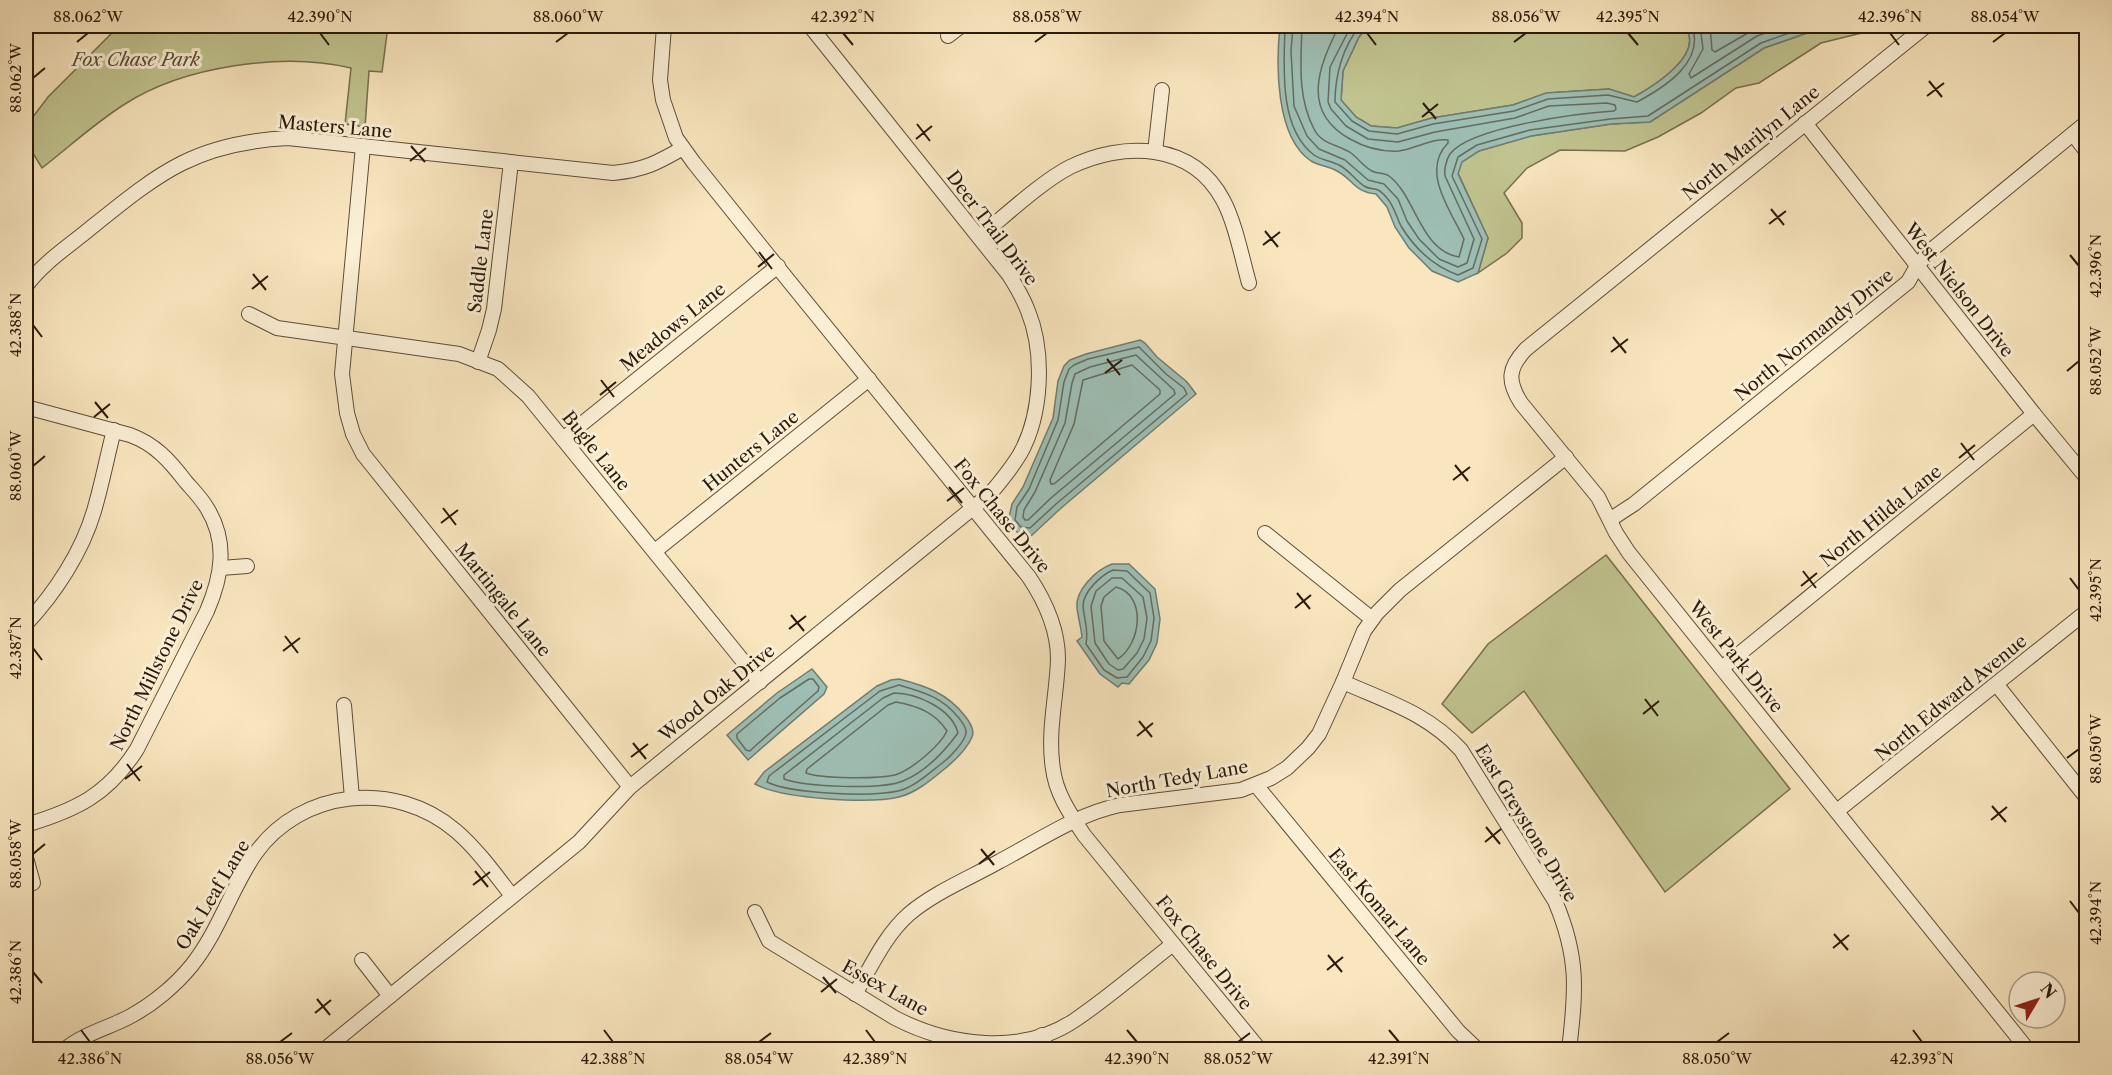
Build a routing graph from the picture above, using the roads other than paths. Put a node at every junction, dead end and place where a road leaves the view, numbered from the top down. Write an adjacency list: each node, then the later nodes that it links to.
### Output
1 (664, 26): 11 (street, Fox Chase Drive)
2 (810, 26): 15 (street, Deer Trail Drive)
3 (961, 26): 5 (street)
4 (1926, 26): 7 (street, North Marilyn Lane)
5 (948, 36)
6 (1162, 90): 13 (street)
7 (1805, 123): 17 (street, West Nielson Drive); 20 (street, North Marilyn Lane)
8 (2086, 123): 9 (street, North Normandy Drive)
9 (2073, 134): 12 (street); 17 (street, North Normandy Drive)
10 (363, 146): 14 (street, Masters Lane); 19 (street, Masters Lane); 22 (street, Martingale Lane)
11 (683, 148): 14 (street, Masters Lane); 16 (street, Fox Chase Drive)
12 (2086, 151)
13 (1155, 152): 15 (street); 18 (street)
14 (511, 162): 23 (street, Saddle Lane)
15 (979, 237): 31 (street, Deer Trail Drive)
16 (778, 266): 24 (street, Fox Chase Drive); 28 (street, Meadows Lane)
17 (1917, 266): 26 (street, West Nielson Drive); 32 (street, North Normandy Drive)
18 (1249, 283)
19 (26, 286)
20 (1599, 289): 29 (street, West Park Drive)
21 (249, 314): 22 (street, Bugle Lane)
22 (346, 339): 23 (street, Bugle Lane); 46 (street, Martingale Lane)
23 (478, 362): 28 (street, Bugle Lane)
24 (869, 379): 31 (street, Fox Chase Drive); 34 (street, Hunters Lane)
25 (26, 407): 27 (street)
26 (2034, 414): 30 (street, West Nielson Drive); 40 (street, North Hilda Lane)
27 (114, 430): 36 (street); 39 (street)
28 (563, 439): 34 (street, Bugle Lane)
29 (1566, 457): 32 (street, West Park Drive); 38 (street, North Tedy Lane)
30 (2086, 477)
31 (973, 508): 41 (street, Wood Oak Drive); 50 (street, Fox Chase Drive)
32 (1611, 519): 40 (street, West Park Drive)
33 (1265, 533): 38 (street)
34 (655, 552): 41 (street, Bugle Lane)
35 (247, 566): 36 (street)
36 (221, 568): 51 (street, North Millstone Drive)
37 (2086, 612): 43 (street, North Edward Avenue)
38 (1372, 619): 42 (street, North Tedy Lane)
39 (26, 624)
40 (1722, 668): 49 (street, West Park Drive)
41 (760, 682): 46 (street, Wood Oak Drive)
42 (1343, 682): 45 (street, North Tedy Lane); 66 (street, East Greystone Drive)
43 (1997, 685): 47 (street); 49 (street, North Edward Avenue)
44 (344, 705): 48 (street)
45 (1256, 785): 50 (street, North Tedy Lane); 65 (street, East Komar Lane)
46 (630, 787): 54 (street, Wood Oak Drive)
47 (2086, 797)
48 (352, 798): 54 (street, Oak Leaf Lane); 61 (street, Oak Leaf Lane)
49 (1837, 812): 67 (street, West Park Drive)
50 (1075, 821): 56 (street, Fox Chase Drive); 58 (street, North Tedy Lane)
51 (26, 825)
52 (26, 858): 53 (street)
53 (33, 883)
54 (512, 896): 59 (street, Wood Oak Drive)
55 (754, 912): 58 (street, Essex Lane)
56 (1173, 944): 60 (street, Essex Lane); 64 (street, Fox Chase Drive)
57 (362, 960): 59 (street)
58 (855, 994): 60 (street, Essex Lane)
59 (390, 996): 62 (street, Wood Oak Drive)
60 (1042, 1035): 63 (street)
61 (64, 1050)
62 (324, 1050)
63 (1047, 1050)
64 (1260, 1050)
65 (1478, 1050)
66 (1569, 1050)
67 (2028, 1050)

